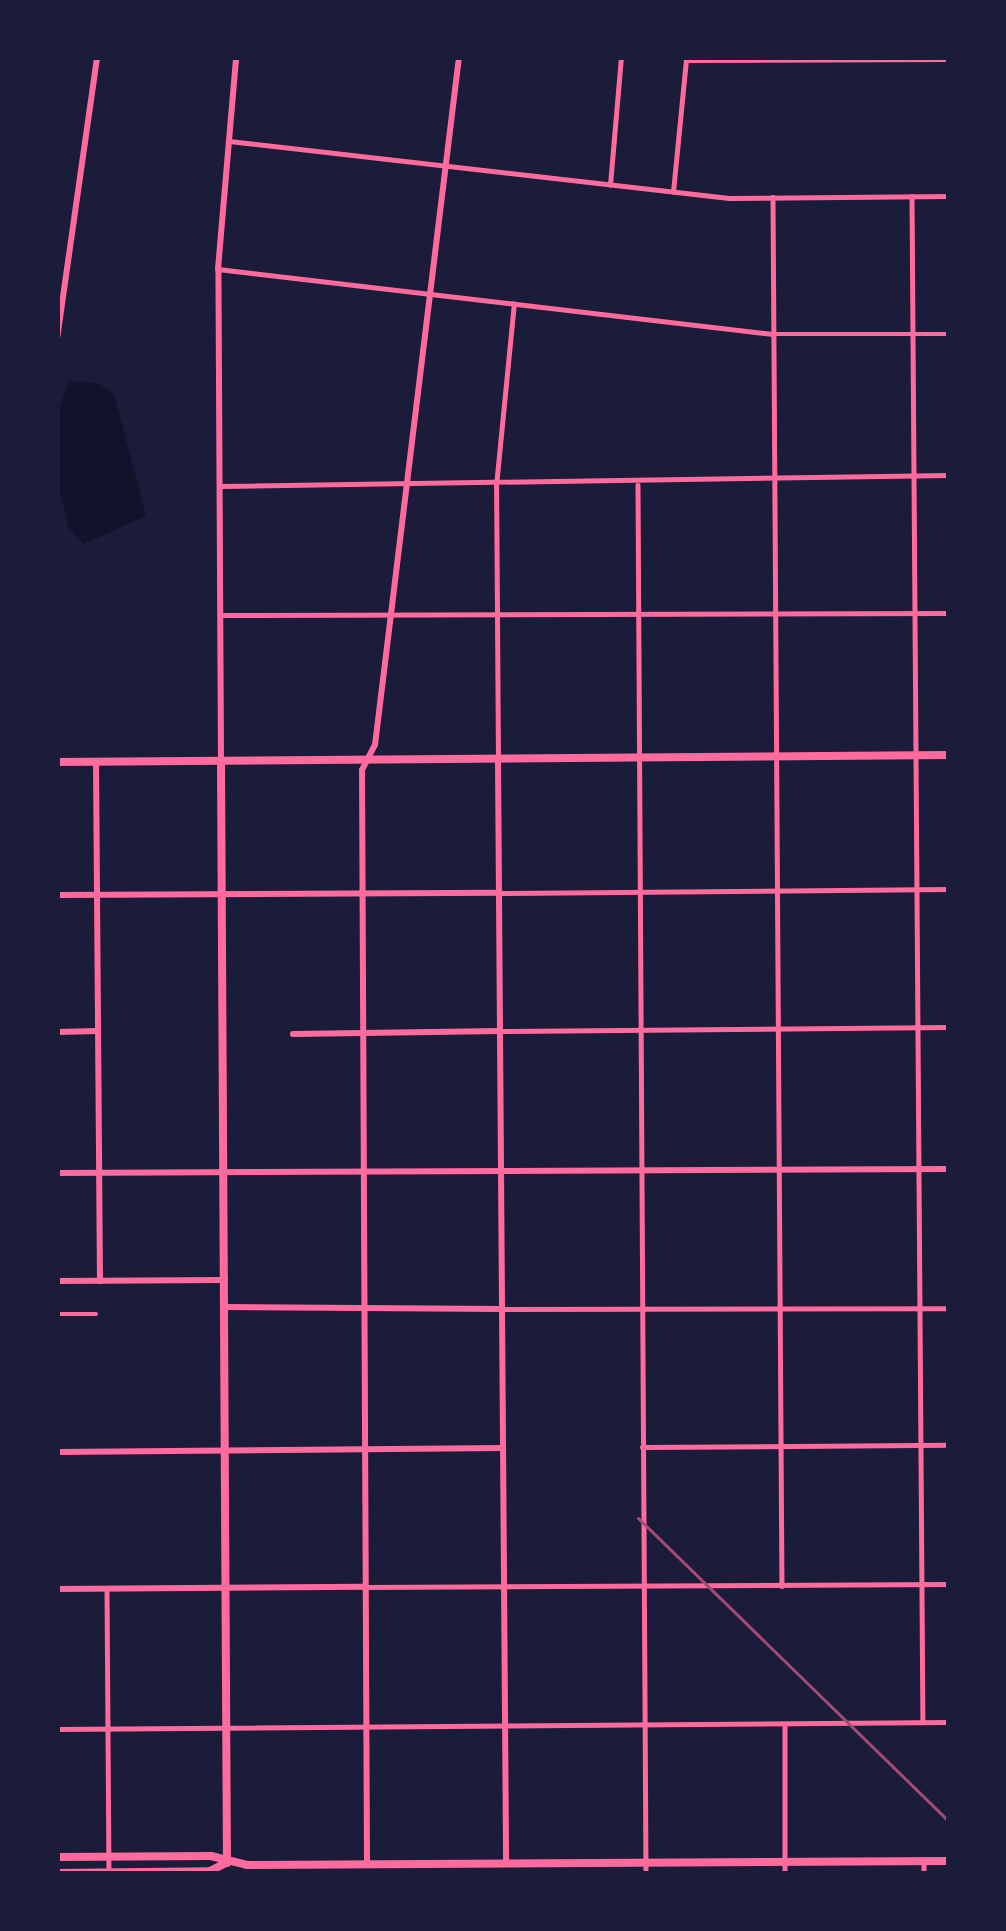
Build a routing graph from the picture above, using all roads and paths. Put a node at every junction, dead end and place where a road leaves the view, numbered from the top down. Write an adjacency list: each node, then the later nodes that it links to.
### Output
1 (97, 57): 20 (street)
2 (236, 57): 7 (street)
3 (459, 57): 8 (street)
4 (621, 57): 9 (street)
5 (686, 58): 6 (street); 10 (street)
6 (949, 58)
7 (229, 142): 8 (street); 14 (street)
8 (448, 165): 9 (street); 15 (street)
9 (610, 184): 10 (street)
10 (673, 191): 13 (street)
11 (912, 196): 12 (street); 13 (street); 17 (street)
12 (949, 196)
13 (773, 197): 18 (street)
14 (218, 269): 15 (street); 25 (street)
15 (432, 294): 16 (street); 27 (street)
16 (514, 302): 18 (street); 26 (street)
17 (913, 333): 18 (street); 19 (street); 21 (street)
18 (773, 334): 23 (street)
19 (949, 334)
20 (57, 339)
21 (915, 475): 22 (street); 23 (street); 30 (street)
22 (949, 475)
23 (776, 479): 24 (street); 29 (street)
24 (638, 485): 26 (street); 28 (street)
25 (221, 486): 27 (street); 34 (street)
26 (496, 486): 27 (street); 33 (street)
27 (409, 488): 32 (street)
28 (638, 612): 29 (street); 33 (street); 38 (street)
29 (776, 613): 30 (street); 37 (street)
30 (916, 613): 31 (street); 36 (street)
31 (949, 613)
32 (391, 614): 33 (street); 34 (street); 41 (street)
33 (496, 614): 39 (street)
34 (221, 615): 40 (street)
35 (949, 755): 36 (main road)
36 (916, 756): 37 (main road); 44 (street)
37 (777, 757): 38 (main road); 46 (street)
38 (638, 759): 39 (main road); 48 (street)
39 (498, 760): 41 (main road); 49 (street)
40 (221, 761): 41 (main road); 43 (main road); 52 (main road)
41 (367, 761): 47 (street)
42 (57, 762): 43 (main road)
43 (96, 762): 51 (street)
44 (917, 889): 45 (street); 46 (street); 53 (street)
45 (949, 889)
46 (777, 891): 48 (street); 56 (street)
47 (362, 892): 49 (street); 52 (street); 61 (street)
48 (638, 892): 49 (street); 55 (street)
49 (500, 893): 58 (street)
50 (57, 895): 51 (street)
51 (98, 895): 52 (street); 57 (street)
52 (222, 895): 70 (main road)
53 (917, 1027): 54 (street); 56 (street); 62 (street)
54 (949, 1027)
55 (638, 1029): 56 (street); 58 (street); 64 (street)
56 (778, 1030): 65 (street)
57 (98, 1031): 59 (street); 69 (street)
58 (500, 1031): 61 (street); 66 (street)
59 (57, 1032)
60 (293, 1034): 61 (street)
61 (362, 1034): 67 (street)
62 (920, 1168): 63 (street); 65 (street); 79 (street)
63 (949, 1168)
64 (641, 1169): 65 (street); 66 (street); 75 (street)
65 (780, 1169): 76 (street)
66 (502, 1171): 67 (street); 78 (street)
67 (362, 1172): 70 (street); 80 (street)
68 (57, 1173): 69 (street)
69 (100, 1173): 70 (street); 73 (street)
70 (224, 1173): 71 (main road)
71 (225, 1280): 73 (street); 74 (main road)
72 (57, 1281): 73 (street)
73 (100, 1281)
74 (225, 1307): 80 (street); 89 (main road)
75 (641, 1308): 76 (street); 78 (street); 86 (street)
76 (780, 1308): 79 (street); 84 (street)
77 (949, 1308): 79 (street)
78 (502, 1309): 80 (street); 87 (street)
79 (920, 1309): 85 (street)
80 (363, 1310): 88 (street)
81 (57, 1314): 82 (street)
82 (96, 1314)
83 (949, 1445): 85 (street)
84 (782, 1446): 85 (street); 86 (street); 94 (street)
85 (922, 1446): 91 (street)
86 (642, 1447): 93 (street)
87 (503, 1448): 88 (street); 96 (street)
88 (364, 1449): 89 (street); 95 (street)
89 (227, 1450): 90 (street); 99 (main road)
90 (57, 1452)
91 (923, 1584): 92 (street); 94 (street); 100 (street)
92 (949, 1584)
93 (644, 1586): 94 (street); 96 (street); 105 (street)
94 (782, 1586)
95 (363, 1587): 96 (street); 99 (street); 103 (street)
96 (505, 1587): 104 (street)
97 (106, 1588): 98 (street); 99 (street); 106 (street)
98 (57, 1589)
99 (226, 1589): 107 (main road)
100 (923, 1722): 101 (street); 102 (street)
101 (949, 1722)
102 (785, 1724): 105 (street); 113 (street)
103 (367, 1726): 104 (street); 107 (street); 117 (street)
104 (505, 1726): 105 (street); 116 (street)
105 (645, 1726): 115 (street)
106 (108, 1727): 107 (street); 108 (street); 110 (street)
107 (225, 1728): 114 (main road)
108 (57, 1729)
109 (57, 1857): 110 (main road)
110 (109, 1857): 114 (main road); 119 (street)
111 (924, 1861): 112 (main road); 113 (main road); 123 (street)
112 (949, 1861)
113 (785, 1862): 115 (main road); 122 (street)
114 (227, 1863): 117 (main road); 119 (main road); 120 (main road)
115 (646, 1863): 116 (main road); 121 (street)
116 (506, 1869): 117 (main road)
117 (367, 1870)
118 (57, 1873): 119 (main road)
119 (109, 1874)
120 (228, 1874)
121 (646, 1874)
122 (785, 1874)
123 (924, 1874)

